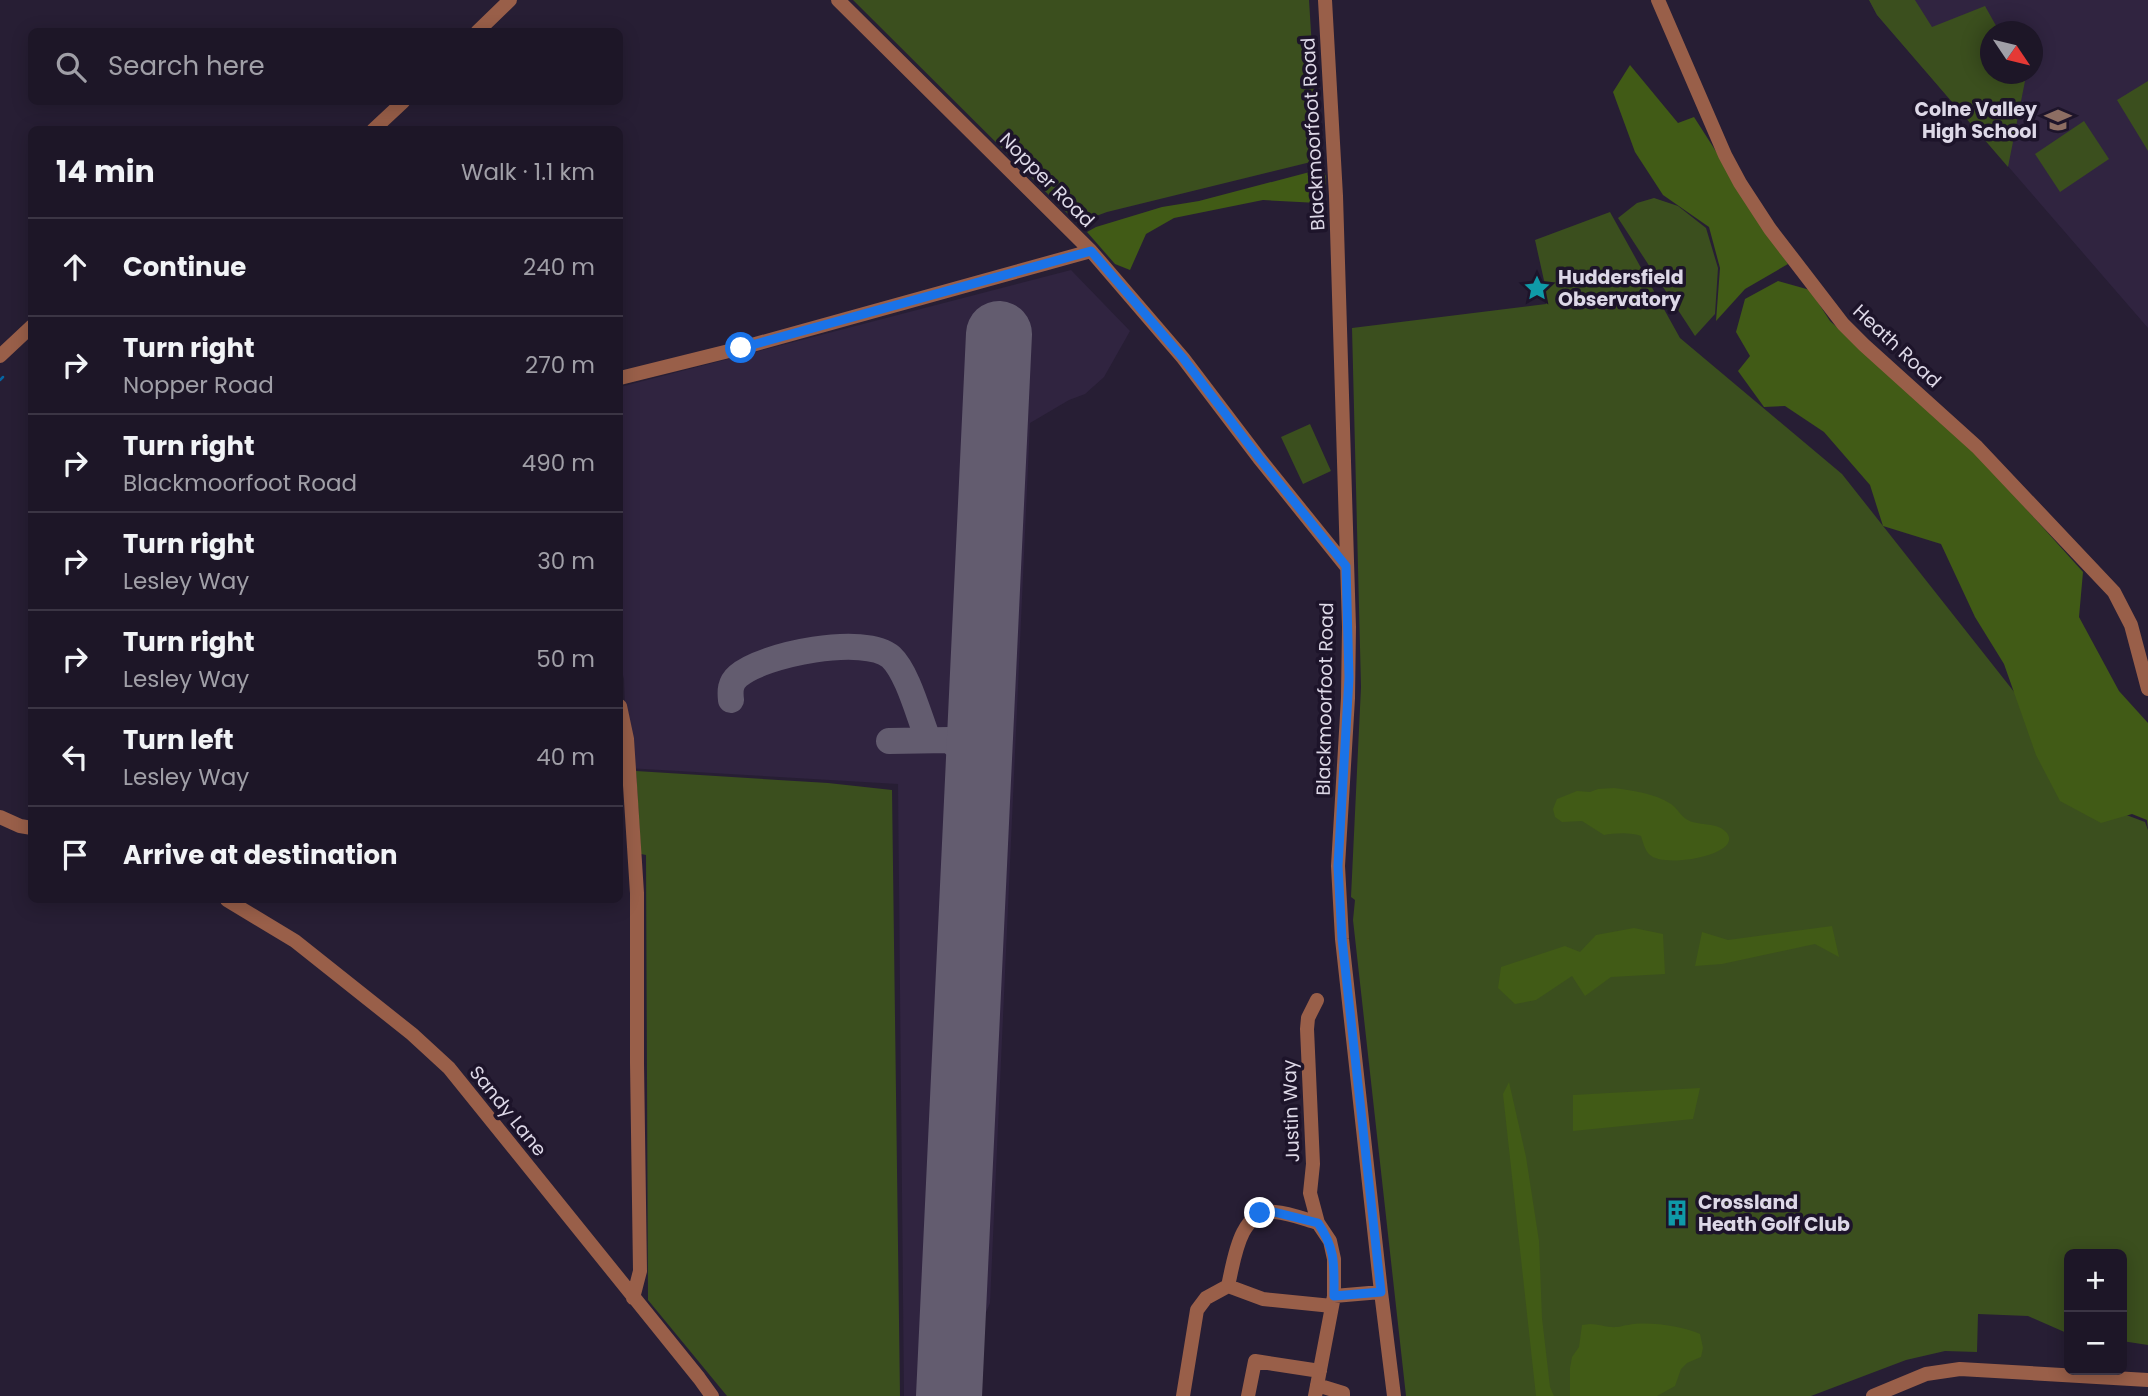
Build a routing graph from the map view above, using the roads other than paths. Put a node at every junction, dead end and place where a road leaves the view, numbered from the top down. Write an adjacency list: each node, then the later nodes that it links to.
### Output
1 (510, 0): 5 (street)
2 (838, 0): 8 (street, Nopper Road)
3 (1325, 0): 12 (street, Blackmoorfoot Road)
4 (1658, 0): 13 (street, Heath Road)
5 (481, 28)
6 (400, 105): 7 (street)
7 (377, 126)
8 (1091, 251): 11 (street); 12 (street, Nopper Road)
9 (28, 330): 10 (street)
10 (0, 356)
11 (623, 377)
12 (1346, 566): 21 (street, Blackmoorfoot Road)
13 (2148, 689)
14 (623, 722): 22 (street)
15 (0, 817): 16 (street)
16 (28, 827)
17 (232, 903): 22 (street, Sandy Lane)
18 (1317, 1000): 19 (street, Justin Way)
19 (1318, 1223): 20 (street); 23 (street)
20 (1228, 1286): 23 (street); 27 (street)
21 (1381, 1292): 23 (street); 30 (street, Blackmoorfoot Road)
22 (633, 1298): 26 (street, Sandy Lane)
23 (1333, 1301): 25 (street)
24 (2148, 1380): 31 (street)
25 (1317, 1384): 28 (street); 29 (street)
26 (712, 1396)
27 (1183, 1396)
28 (1248, 1396)
29 (1343, 1396)
30 (1394, 1396)
31 (1874, 1396)

